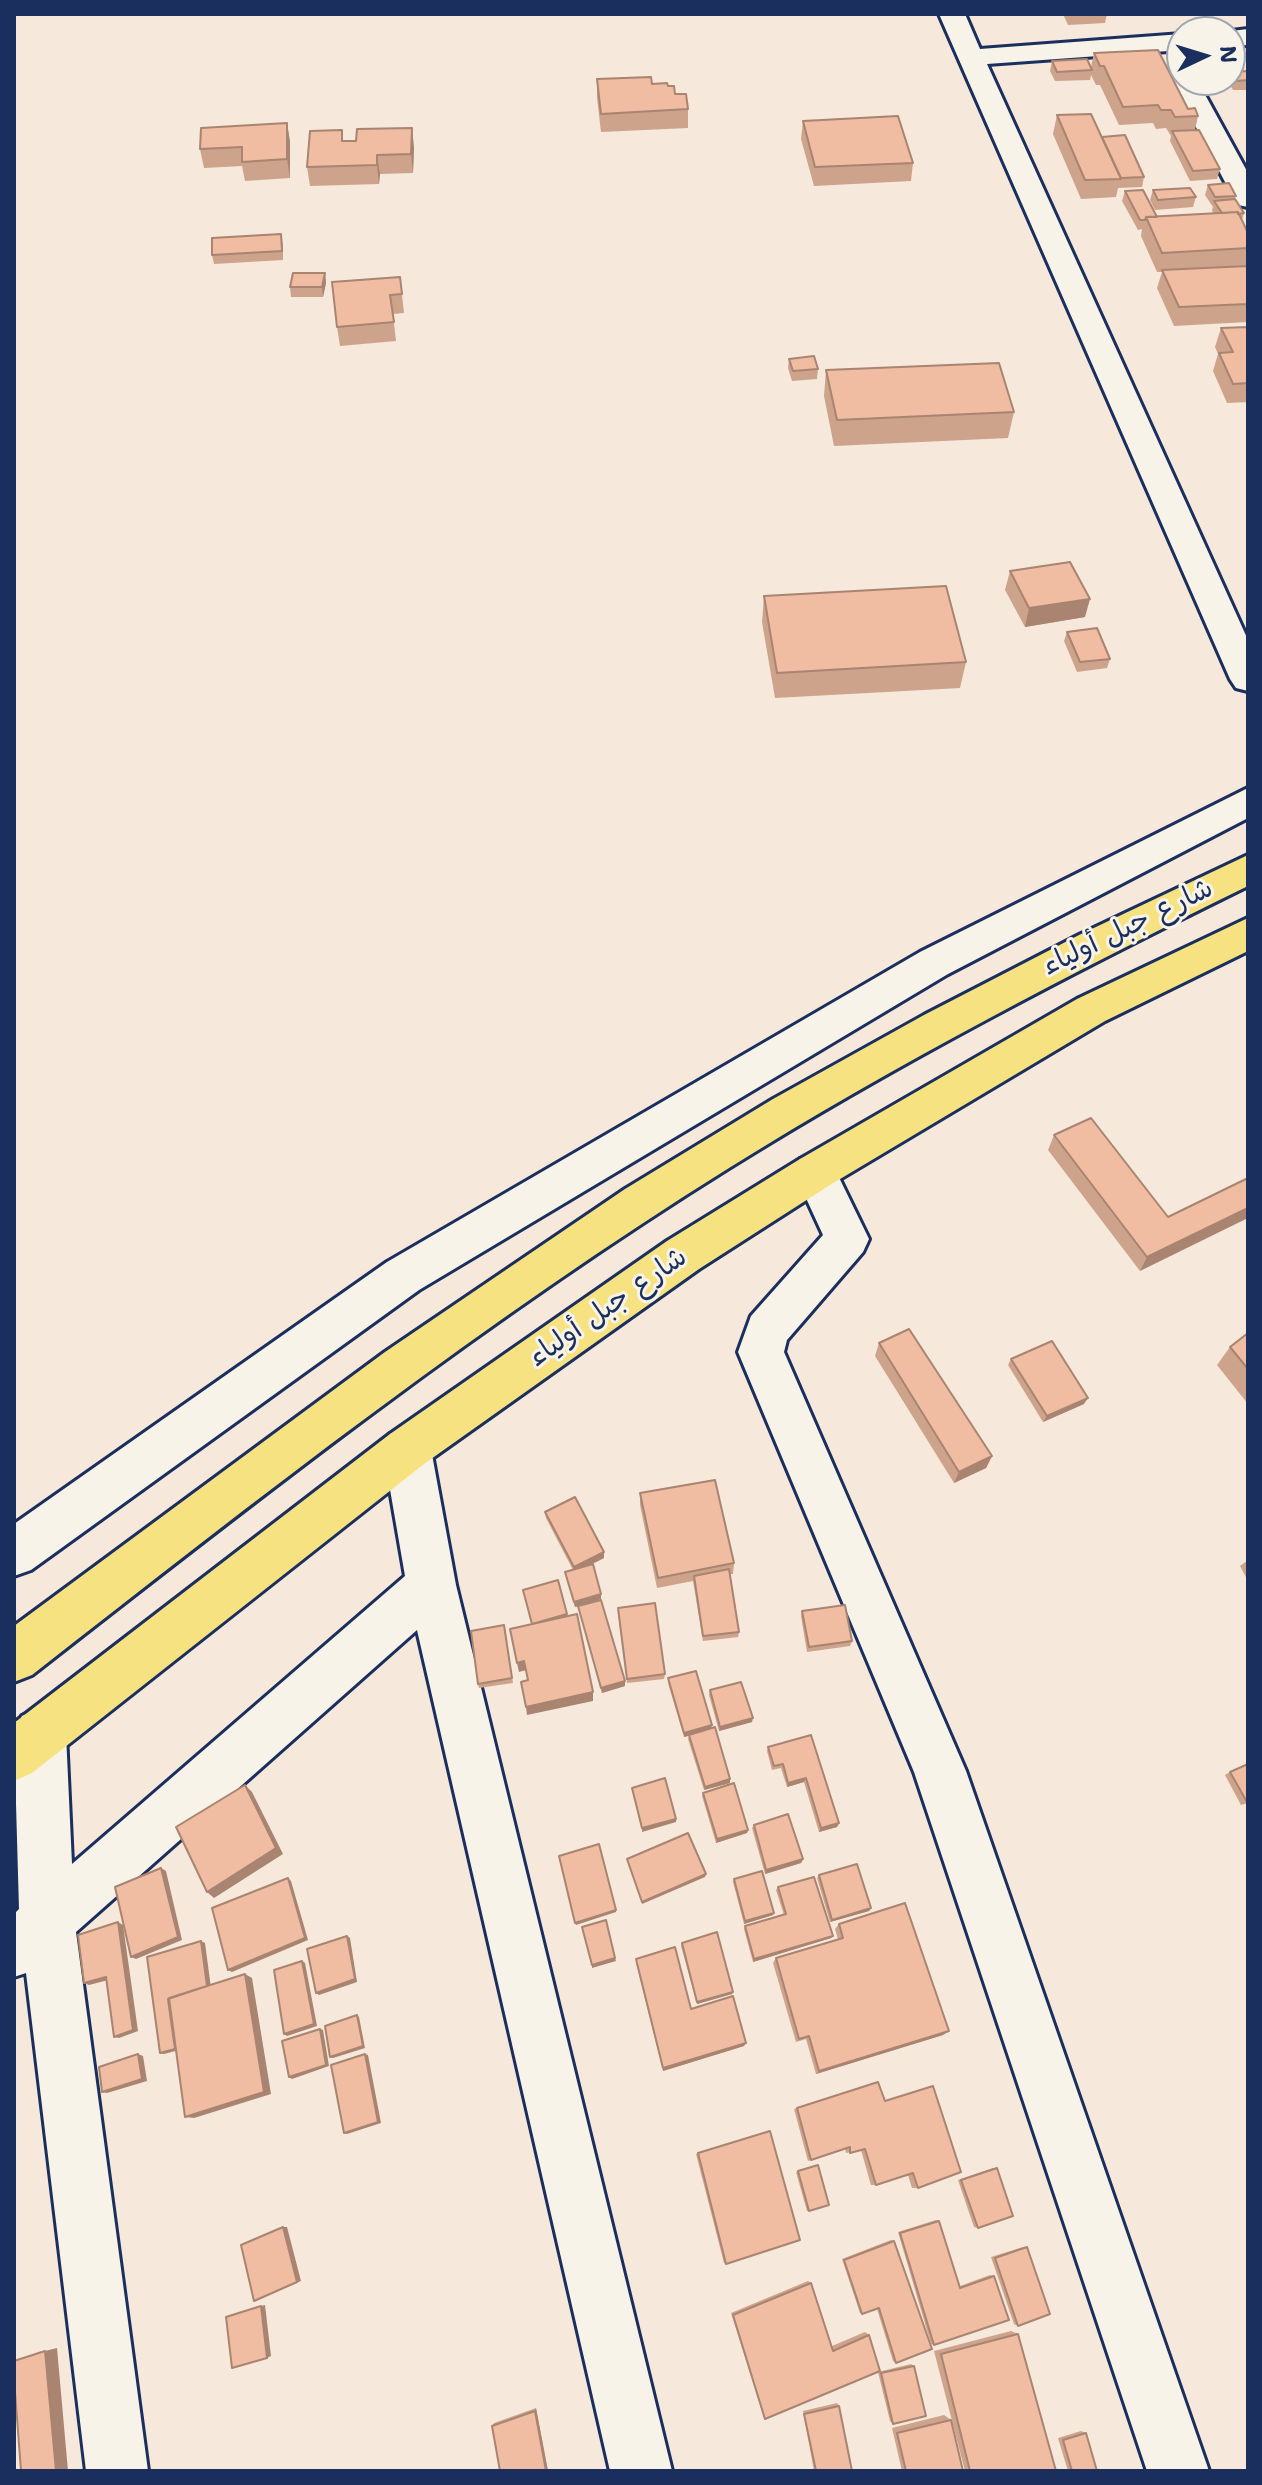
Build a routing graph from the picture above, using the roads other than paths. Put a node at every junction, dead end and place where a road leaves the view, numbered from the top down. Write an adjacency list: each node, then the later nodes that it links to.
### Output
1 (952, 14): 3 (street)
2 (1166, 37): 3 (street)
3 (971, 57): 6 (street)
4 (1193, 96): 5 (street)
5 (1248, 199)
6 (1248, 679)
7 (1248, 802): 12 (street)
8 (1248, 869): 14 (main road, شارع جبل أولياء)
9 (1248, 933): 10 (main road, شارع جبل أولياء)
10 (815, 1172): 11 (main road, شارع جبل أولياء); 19 (street)
11 (407, 1449): 13 (street); 15 (main road, شارع جبل أولياء)
12 (14, 1553)
13 (431, 1585): 16 (street); 18 (street)
14 (14, 1657)
15 (27, 1744): 16 (street)
16 (30, 1935): 17 (street)
17 (117, 2471)
18 (641, 2471)
19 (1178, 2471)

